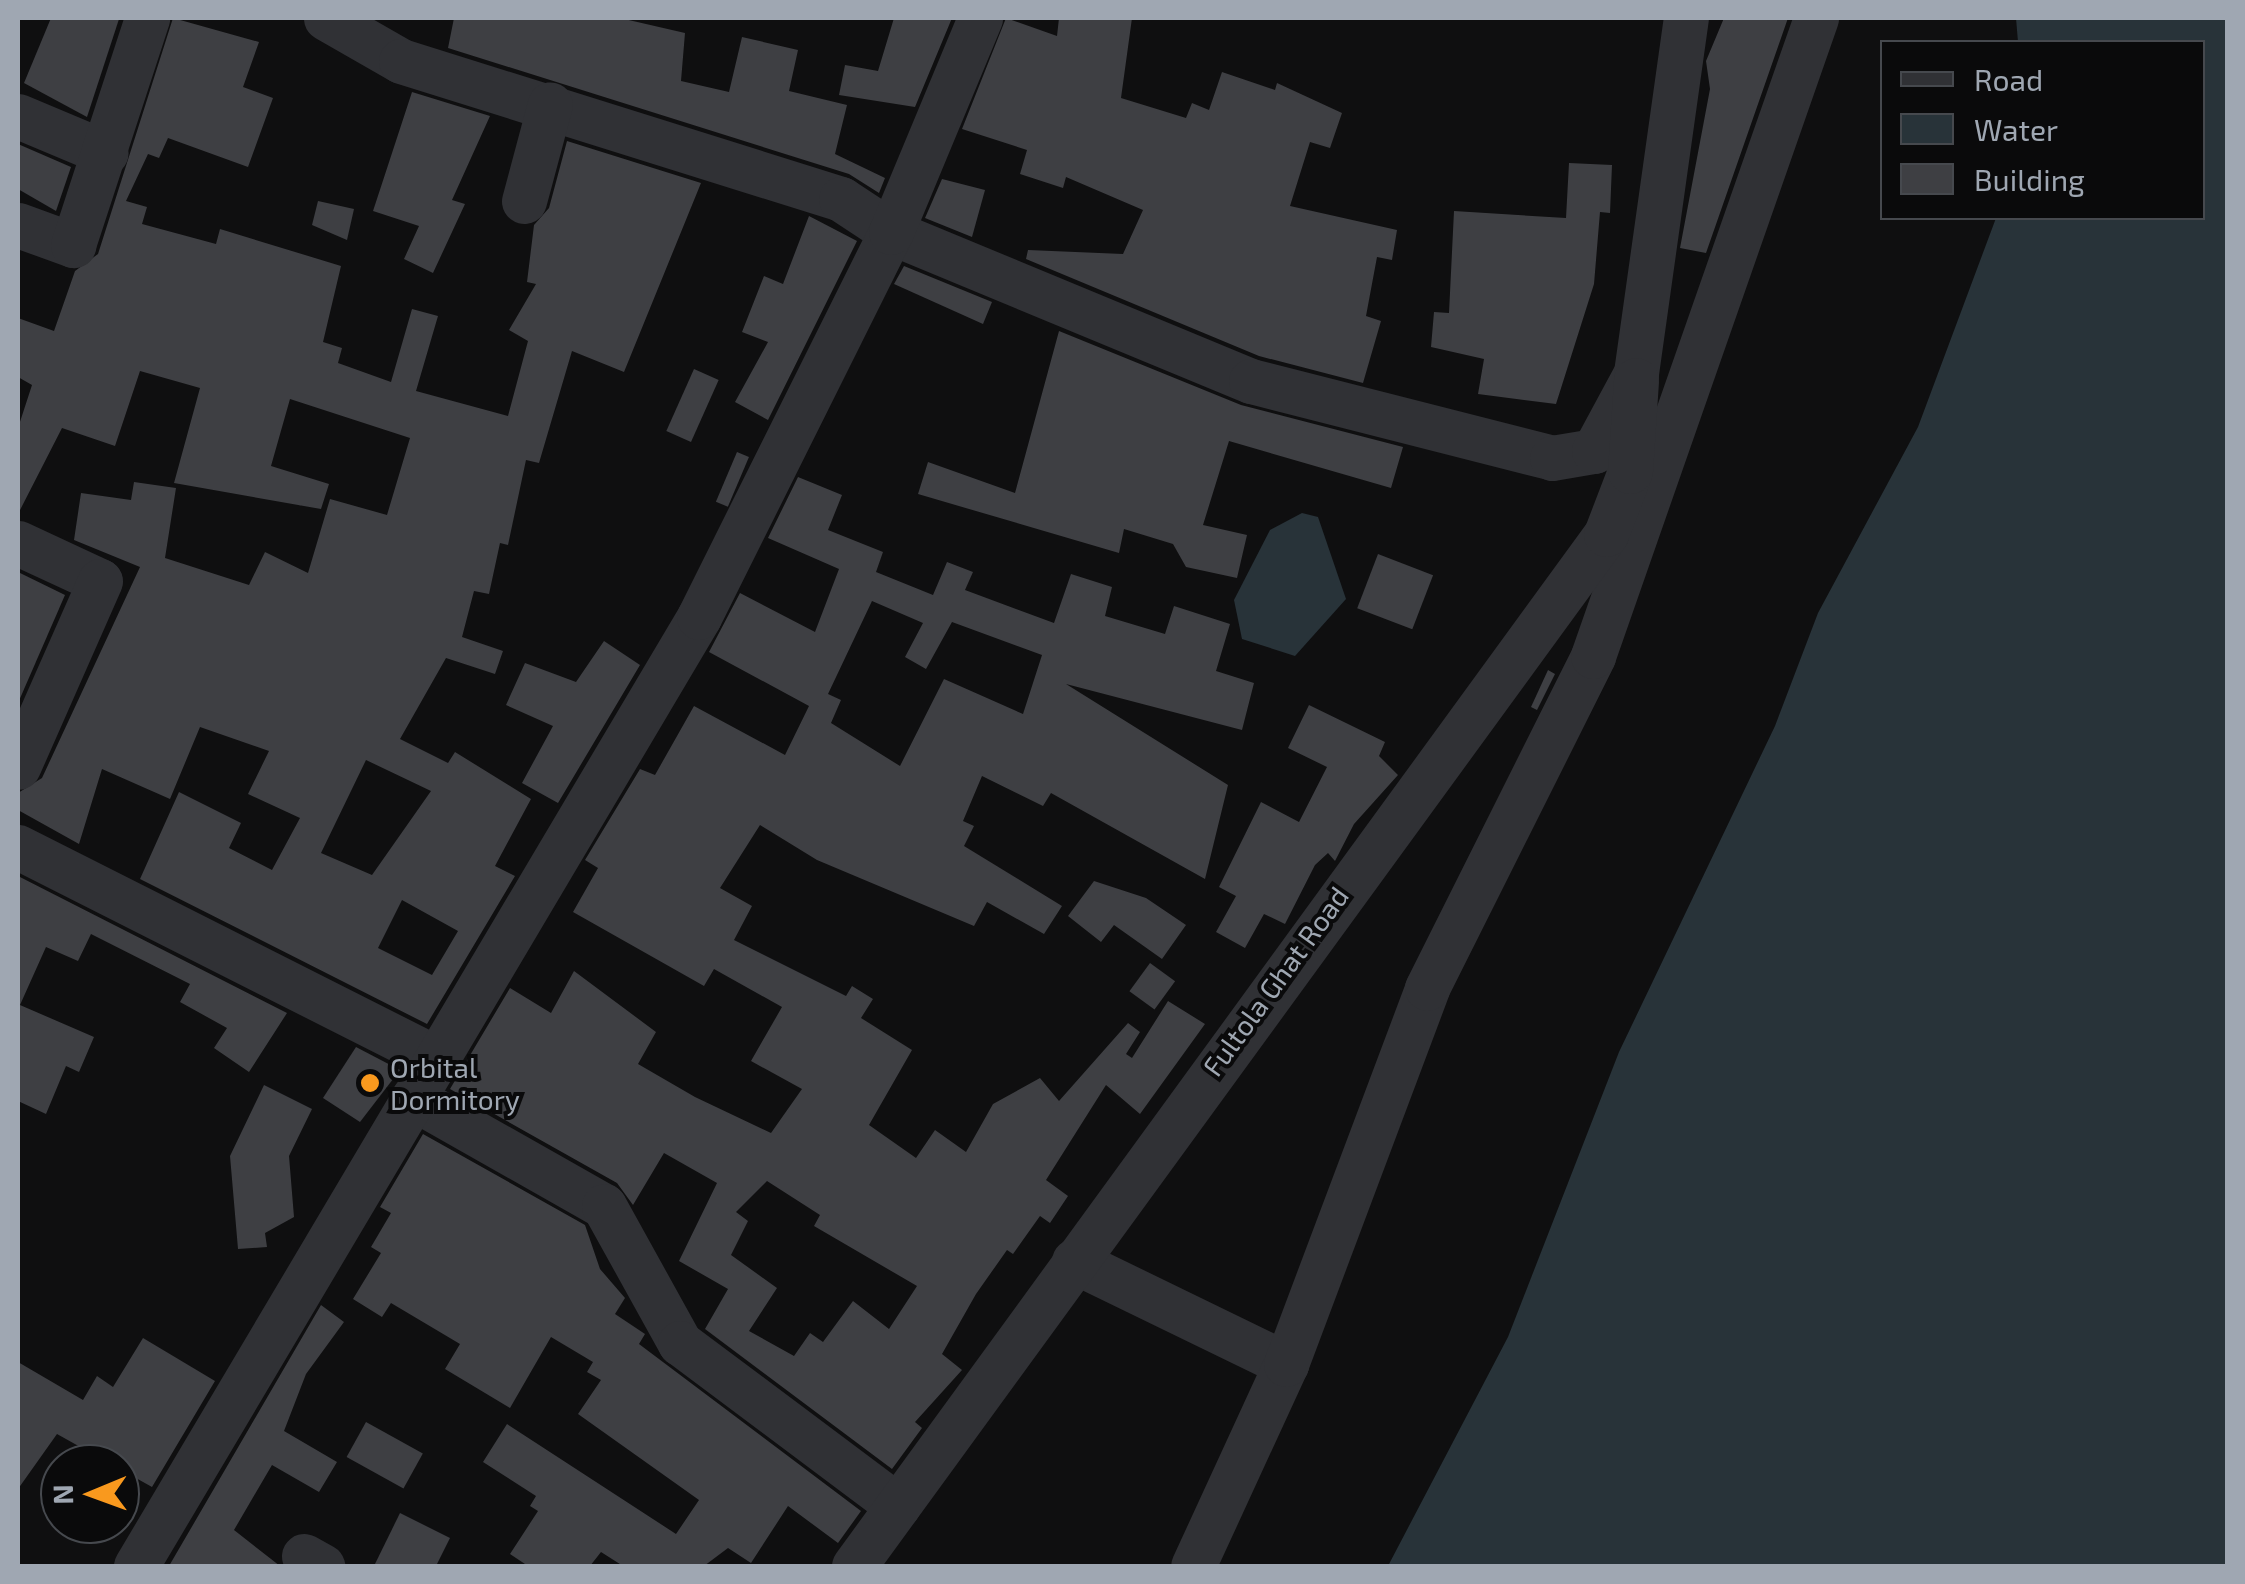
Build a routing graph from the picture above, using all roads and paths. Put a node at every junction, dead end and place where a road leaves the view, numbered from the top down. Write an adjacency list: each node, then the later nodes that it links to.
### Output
1 (147, 18): 8 (street)
2 (326, 18): 6 (street)
3 (980, 18): 11 (street)
4 (1686, 18): 12 (street, Fultola Ghat Road)
5 (1816, 18): 19 (street)
6 (550, 104): 9 (street); 11 (street)
7 (18, 116): 8 (street)
8 (106, 154): 10 (street)
9 (524, 200)
10 (18, 225)
11 (892, 232): 12 (street); 16 (street)
12 (1636, 374): 18 (street, Fultola Ghat Road)
13 (18, 543): 14 (street)
14 (18, 767)
15 (18, 848): 16 (street)
16 (437, 1059): 17 (street)
17 (413, 1098): 20 (street); 21 (street)
18 (1074, 1261): 19 (street); 20 (street, Fultola Ghat Road)
19 (1286, 1364): 23 (street)
20 (898, 1506): 22 (street, Fultola Ghat Road)
21 (136, 1566)
22 (854, 1566)
23 (1194, 1566)

